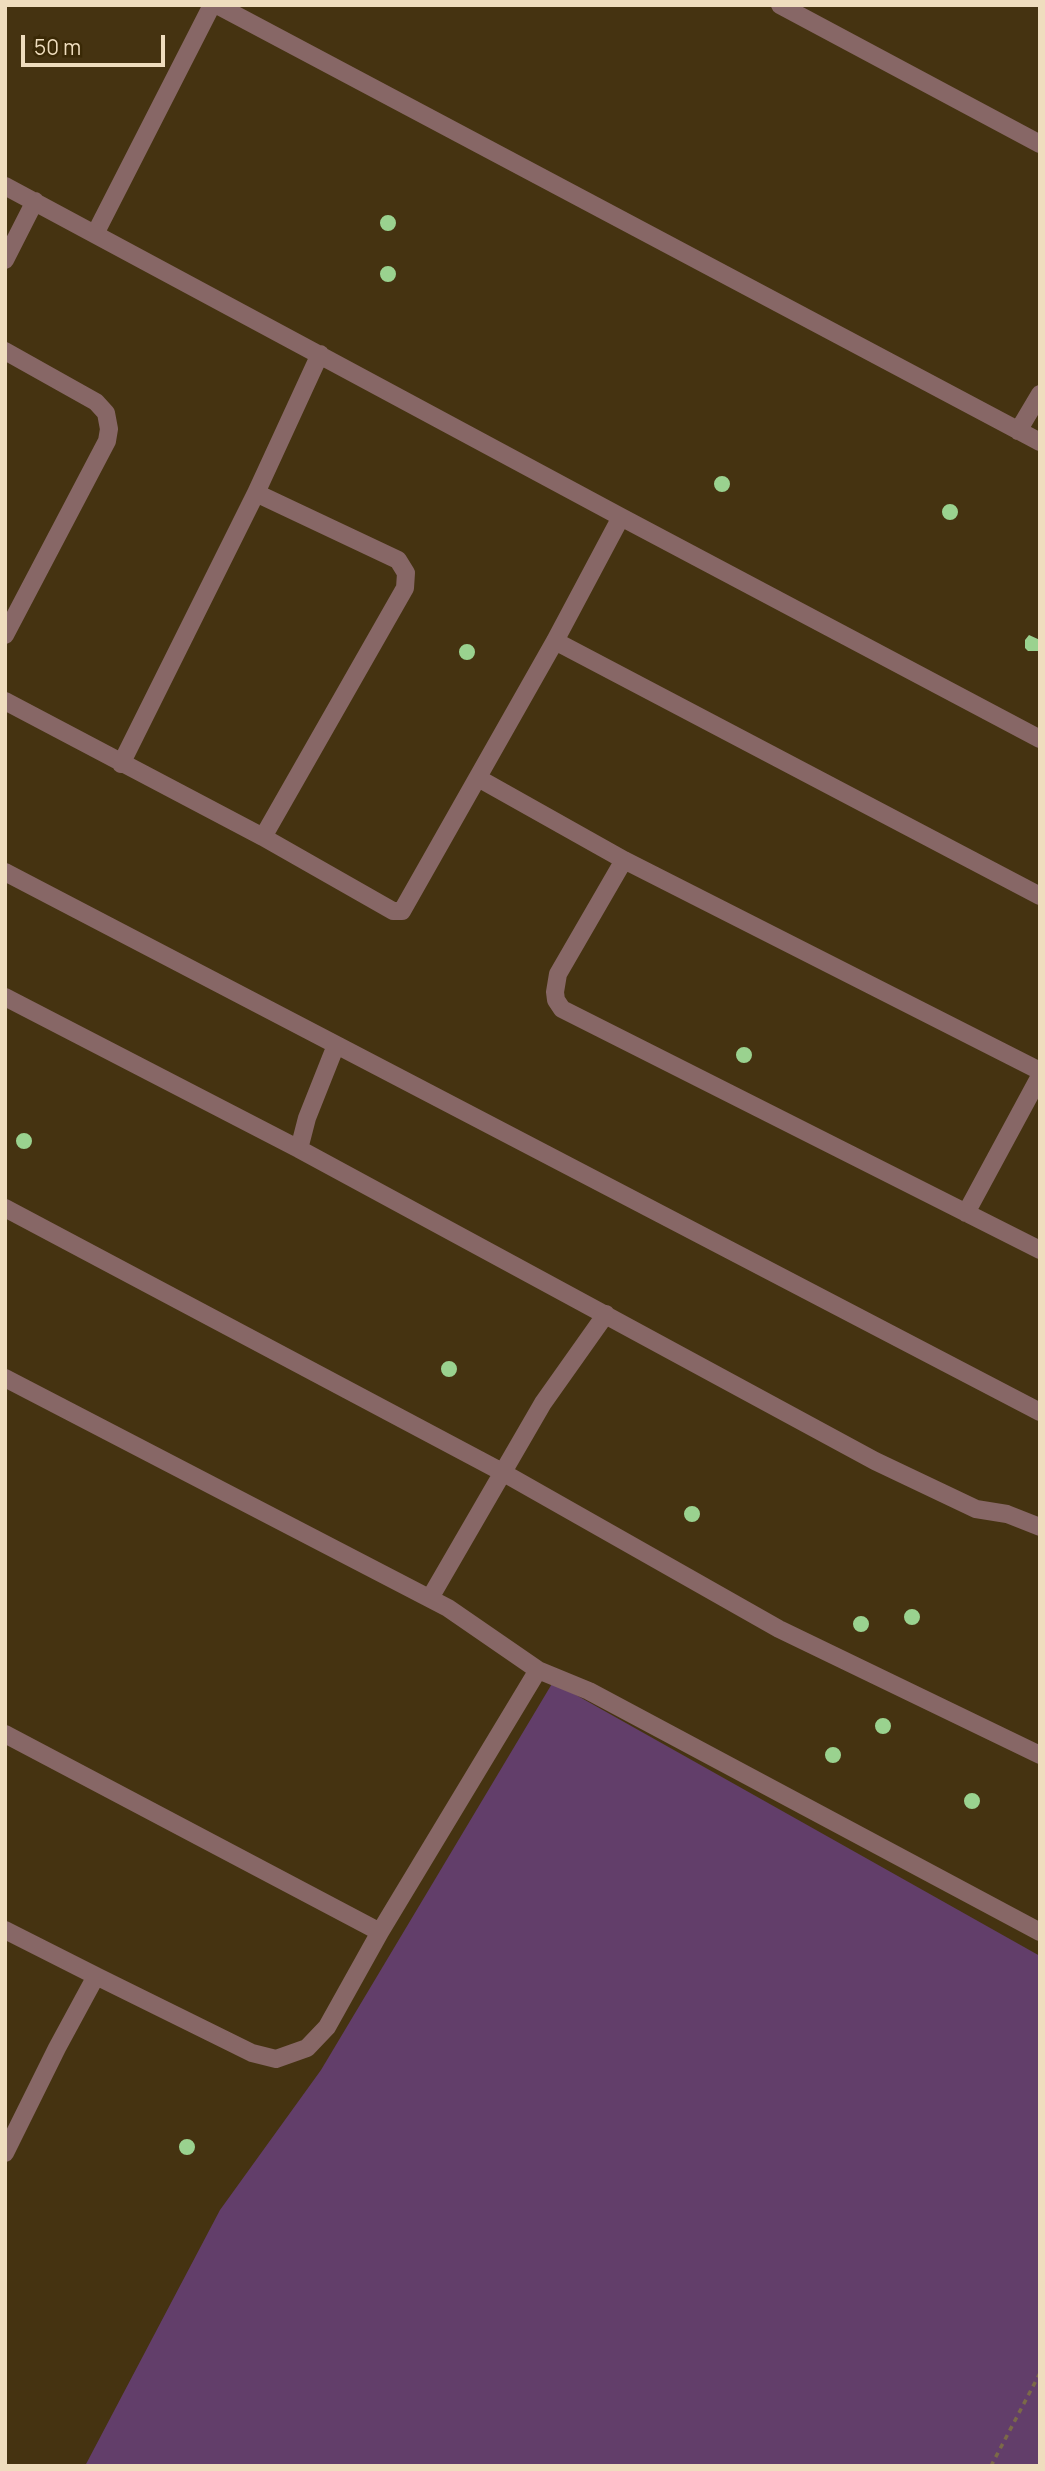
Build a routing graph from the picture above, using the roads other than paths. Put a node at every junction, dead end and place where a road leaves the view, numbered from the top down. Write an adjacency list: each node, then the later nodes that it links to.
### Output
1 (214, 5): 6 (street); 11 (street)
2 (780, 5): 3 (street)
3 (1040, 144)
4 (5, 186): 5 (street)
5 (35, 201): 6 (street); 7 (street)
6 (95, 234): 9 (street)
7 (5, 260)
8 (5, 351): 15 (street)
9 (320, 354): 13 (street); 14 (street)
10 (1040, 394): 11 (street)
11 (1018, 431): 12 (street)
12 (1040, 442)
13 (256, 494): 19 (street); 21 (street)
14 (621, 517): 16 (street); 18 (street)
15 (5, 635)
16 (555, 641): 20 (street); 24 (street)
17 (5, 701): 19 (street)
18 (1040, 739)
19 (121, 764): 21 (street)
20 (478, 778): 21 (street); 22 (street)
21 (263, 837)
22 (624, 860): 27 (street); 30 (street)
23 (5, 872): 26 (street)
24 (1040, 896)
25 (5, 996): 28 (street)
26 (336, 1045): 28 (street); 34 (street)
27 (1040, 1073): 30 (street)
28 (299, 1149): 32 (street)
29 (5, 1208): 35 (street)
30 (966, 1213): 31 (street)
31 (1040, 1251)
32 (606, 1314): 35 (street); 36 (street)
33 (5, 1378): 37 (street)
34 (1040, 1412)
35 (502, 1472): 37 (street); 40 (street)
36 (1040, 1527)
37 (430, 1598): 38 (street)
38 (538, 1670): 42 (street); 43 (street)
39 (5, 1734): 42 (street)
40 (1040, 1755)
41 (5, 1930): 44 (street)
42 (380, 1932): 44 (street)
43 (1040, 1932)
44 (96, 1976): 45 (street)
45 (5, 2153)

